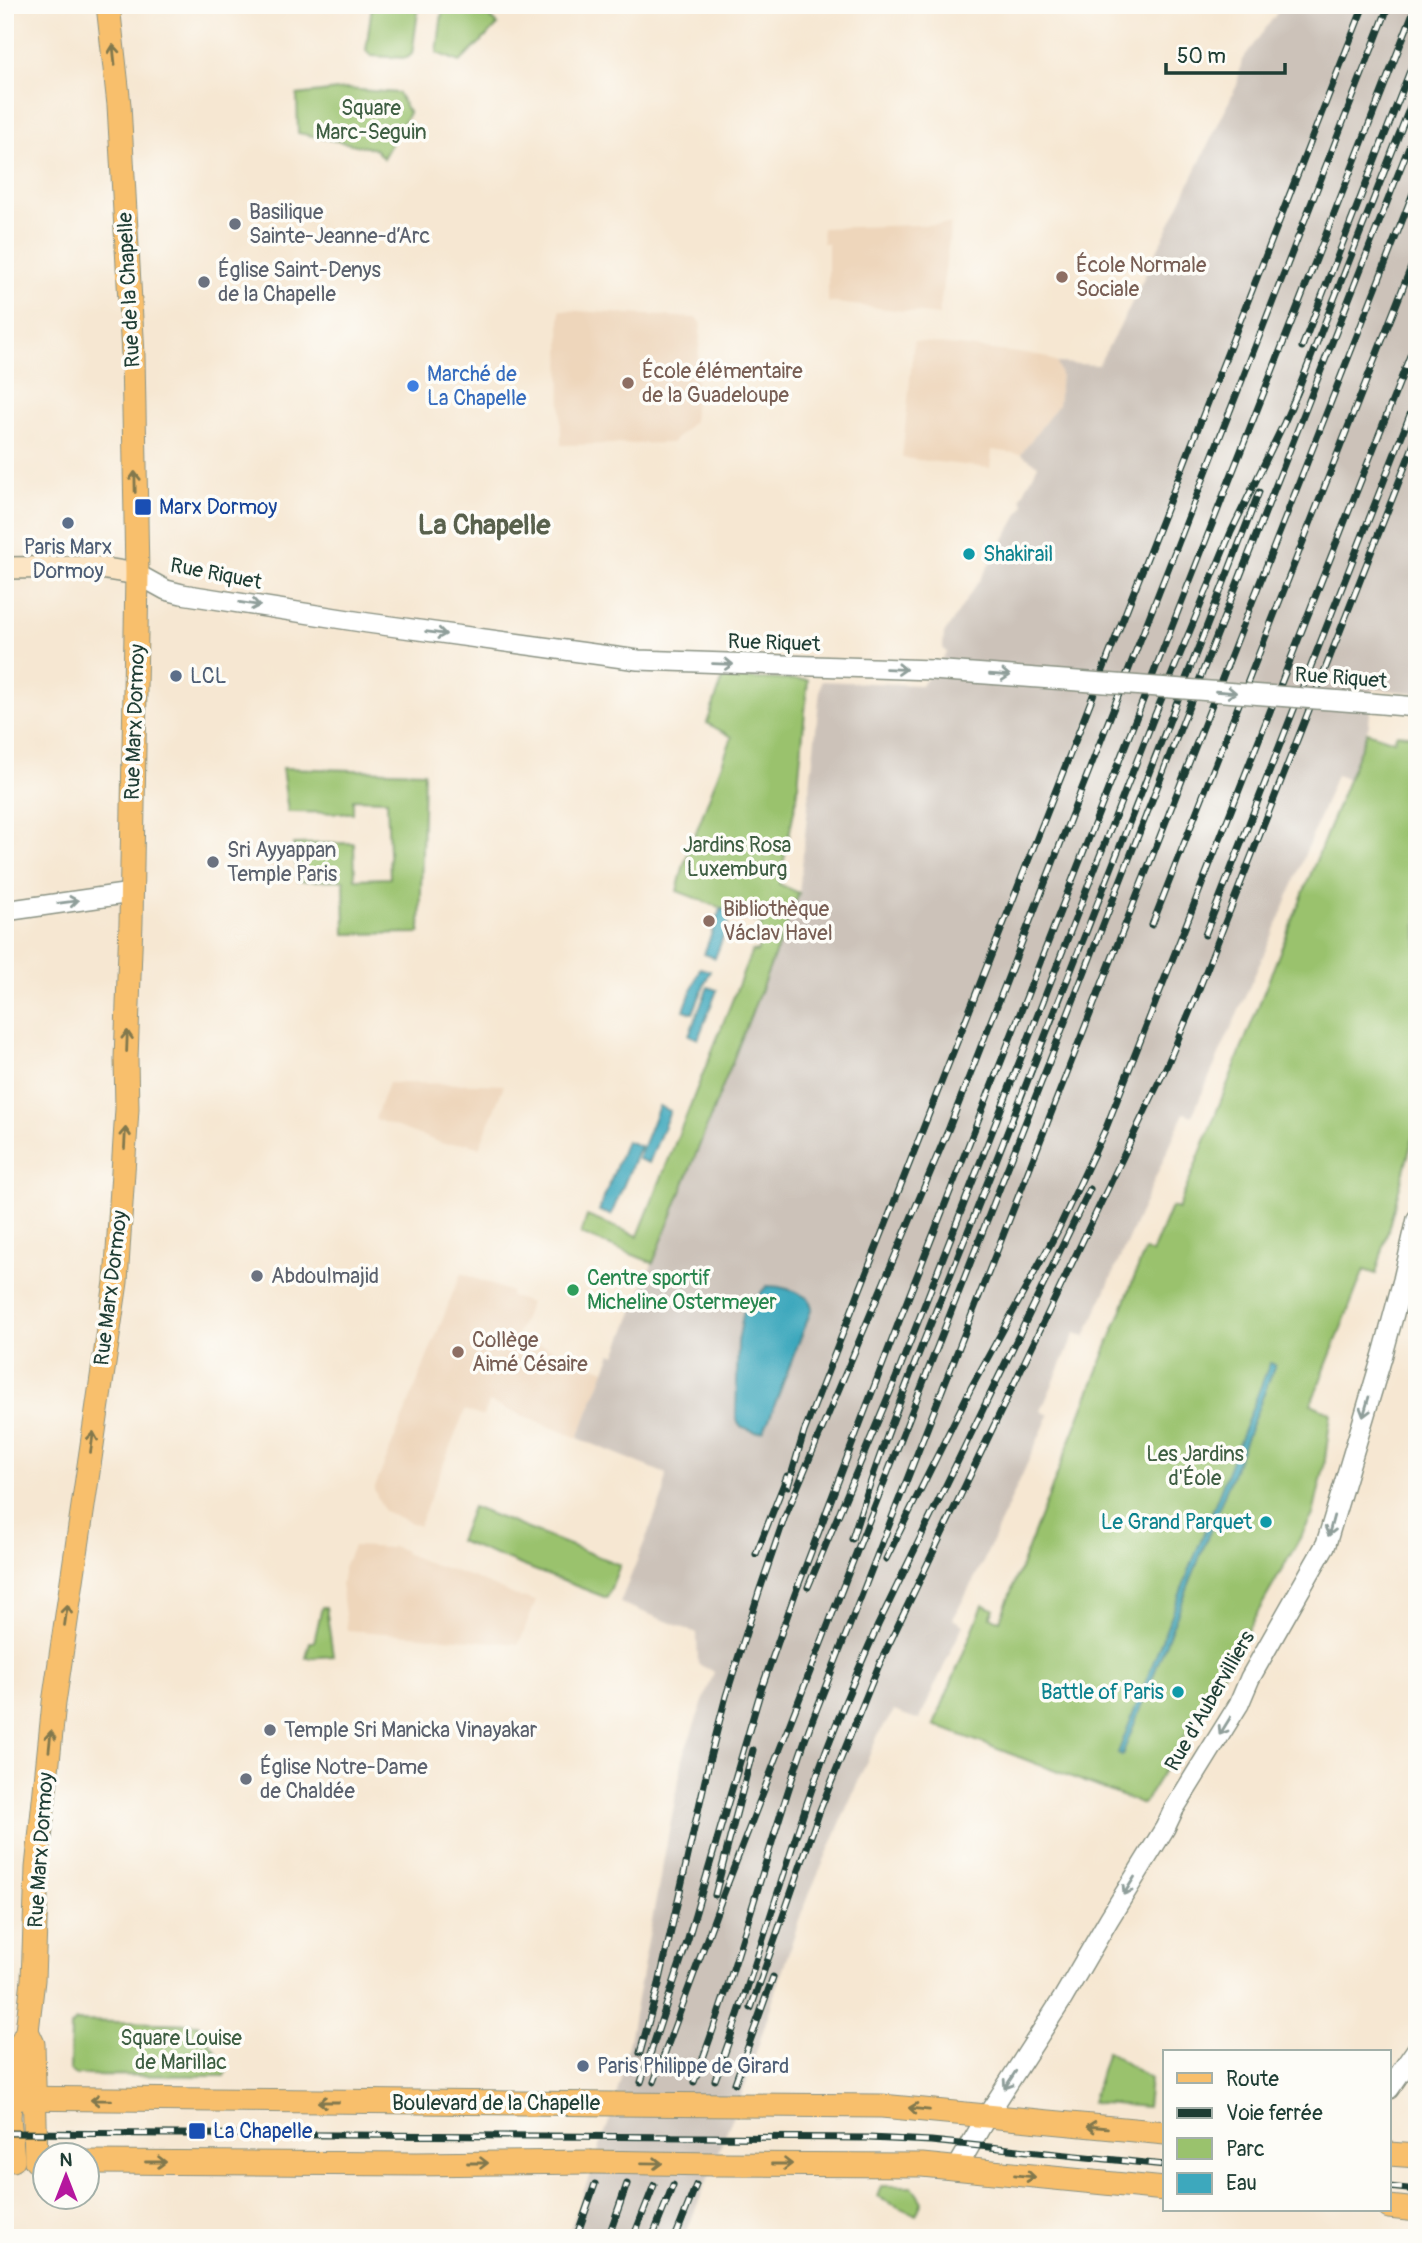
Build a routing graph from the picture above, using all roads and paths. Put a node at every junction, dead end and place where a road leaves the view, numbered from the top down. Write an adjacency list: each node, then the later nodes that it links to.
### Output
1 (108, 5): 3 (main road, Rue de la Chapelle, one-way to 1)
2 (5, 568): 3 (main road)
3 (137, 575): 4 (street, Rue Riquet, one-way to 4, bridge); 5 (main road, Rue Marx Dormoy)
4 (1417, 707)
5 (131, 893): 6 (street, one-way to 5); 8 (main road, Rue Marx Dormoy, one-way to 5)
6 (5, 911)
7 (1417, 1219): 13 (street, Rue d'Aubervilliers, one-way to 13)
8 (27, 2031): 11 (main road); 12 (main road)
9 (1417, 2049): 10 (street)
10 (1390, 2088)
11 (8, 2098): 12 (main road, Boulevard de la Chapelle); 17 (main road)
12 (35, 2099): 13 (main road, Boulevard de la Chapelle, one-way to 12, bridge); 17 (main road)
13 (987, 2116): 14 (main road, Boulevard de la Chapelle, one-way to 13); 19 (street, Rue d'Aubervilliers)
14 (1163, 2133)
15 (1390, 2154): 16 (main road)
16 (1417, 2156)
17 (25, 2161)
18 (102, 2162): 19 (main road, one-way to 19, bridge)
19 (957, 2168): 20 (main road, one-way to 20)
20 (1163, 2189)
21 (1390, 2207): 22 (main road)
22 (1417, 2210)

